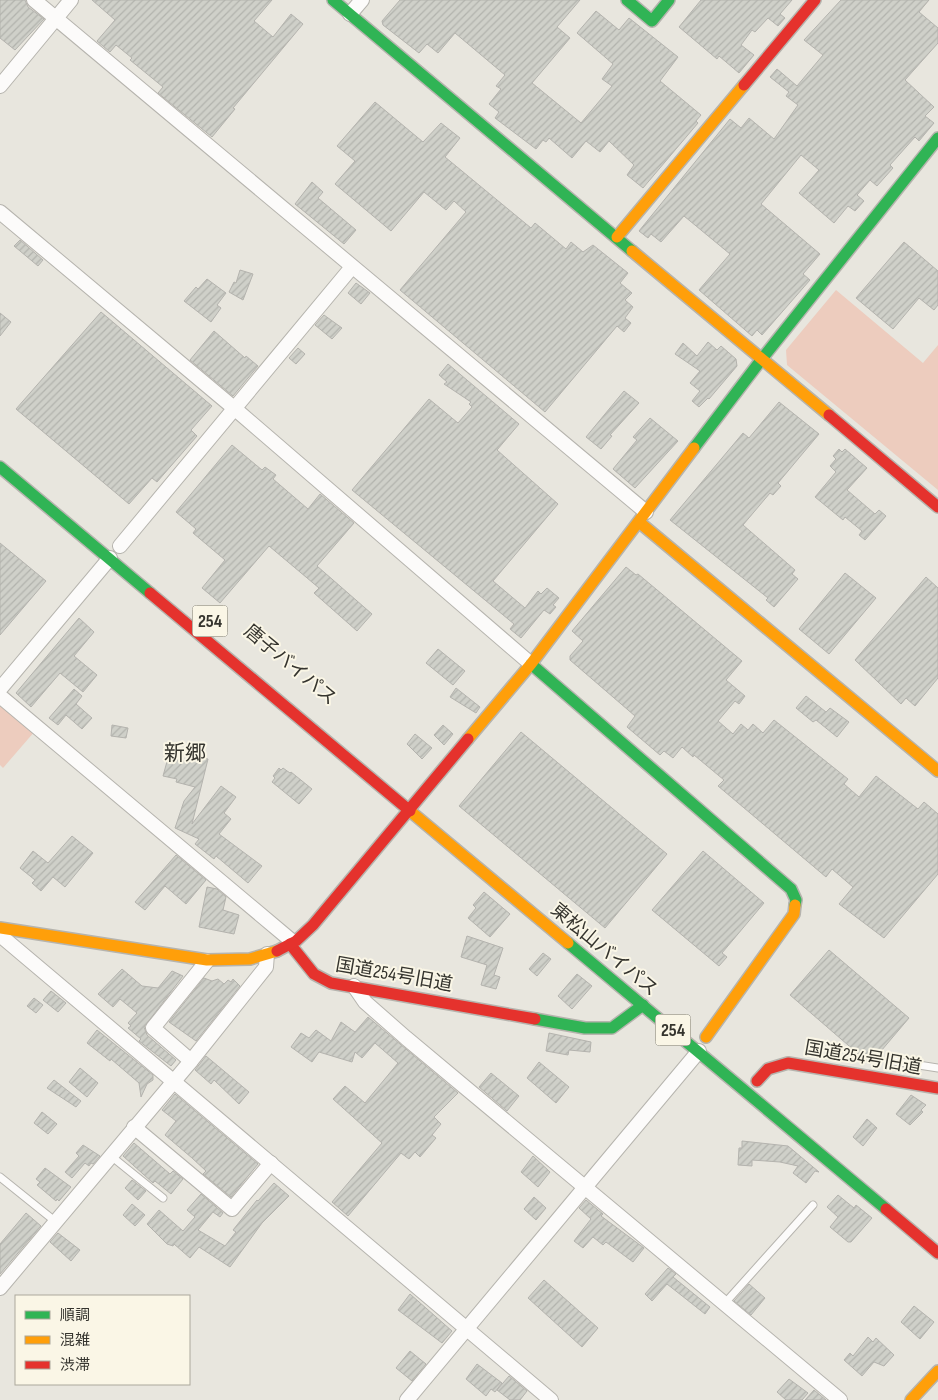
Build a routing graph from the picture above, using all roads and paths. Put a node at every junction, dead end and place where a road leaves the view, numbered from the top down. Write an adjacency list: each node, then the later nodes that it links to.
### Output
1 (34, 0): 9 (street)
2 (71, 0): 9 (street)
3 (332, 0): 8 (main road)
4 (362, 0): 8 (street)
5 (628, 0): 6 (main road)
6 (669, 0)
7 (815, 0): 13 (main road)
8 (350, 14): 13 (main road)
9 (56, 18): 10 (street); 14 (street)
10 (0, 86)
11 (938, 138): 15 (main road)
12 (0, 212): 16 (street)
13 (616, 237): 15 (main road)
14 (352, 267): 16 (street); 19 (street)
15 (761, 360): 18 (main road); 19 (main road)
16 (234, 408): 20 (street); 22 (street)
17 (0, 467): 21 (main road, 唐子バイパス / 254)
18 (938, 507)
19 (642, 517): 22 (main road); 25 (main road)
20 (120, 546)
21 (110, 558): 23 (street); 26 (main road, 唐子バイパス / 254)
22 (530, 664): 26 (main road); 34 (main road)
23 (0, 689)
24 (0, 696): 29 (street)
25 (938, 771)
26 (408, 808): 29 (main road); 33 (main road, 東松山バイパス / 254)
27 (0, 928): 31 (main road)
28 (0, 935): 39 (street)
29 (292, 943): 30 (main road); 32 (main road, 国道254号旧道)
30 (267, 954): 31 (main road); 36 (street)
31 (207, 961): 36 (street)
32 (354, 986): 33 (main road, 国道254号旧道); 46 (street)
33 (642, 1005): 35 (main road, 東松山バイパス / 254)
34 (706, 1037)
35 (699, 1051): 46 (street); 50 (main road, 東松山バイパス / 254)
36 (191, 1061): 39 (street)
37 (893, 1061): 38 (lane)
38 (938, 1068)
39 (172, 1081): 42 (street); 44 (street)
40 (757, 1081): 41 (main road, 国道254号旧道)
41 (938, 1088)
42 (134, 1127): 43 (street); 44 (street)
43 (110, 1155): 47 (lane); 49 (street)
44 (271, 1163): 53 (street)
45 (0, 1177): 49 (lane)
46 (586, 1186): 52 (street); 53 (street)
47 (163, 1198)
48 (813, 1205): 52 (lane)
49 (56, 1222): 51 (street)
50 (938, 1252)
51 (0, 1288)
52 (725, 1303): 57 (street)
53 (467, 1329): 55 (street); 56 (street)
54 (938, 1371): 58 (main road)
55 (407, 1400)
56 (551, 1400)
57 (840, 1400)
58 (911, 1400)

